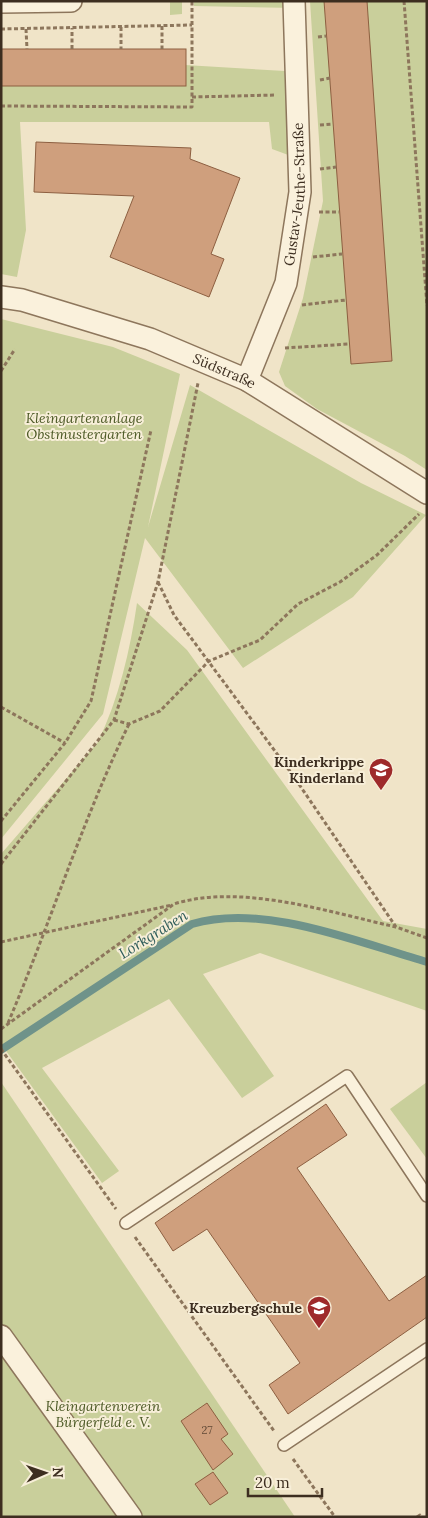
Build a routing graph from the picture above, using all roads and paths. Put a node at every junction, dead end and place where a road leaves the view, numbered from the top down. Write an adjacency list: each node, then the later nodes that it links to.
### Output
1 (71, 1): 5 (street)
2 (192, 1): 6 (path)
3 (294, 1): 16 (street, Gustav-Jeuthe-Straße)
4 (404, 1): 34 (path)
5 (1, 2)
6 (192, 25): 7 (path); 17 (path)
7 (162, 26): 8 (path); 15 (path)
8 (120, 27): 9 (path); 14 (path)
9 (72, 28): 11 (path); 13 (path)
10 (1, 29): 11 (path)
11 (26, 29): 12 (path)
12 (27, 49)
13 (72, 49)
14 (121, 49)
15 (162, 49)
16 (297, 96): 17 (path); 40 (street, Gustav-Jeuthe-Straße)
17 (192, 97): 18 (path)
18 (1, 106)
19 (333, 124): 20 (path)
20 (314, 125)
21 (317, 161): 22 (path)
22 (336, 166)
23 (318, 204): 24 (path)
24 (319, 212): 25 (path); 26 (path)
25 (339, 212)
26 (318, 221)
27 (314, 248): 29 (path)
28 (342, 254): 29 (path)
29 (314, 257): 30 (path)
30 (311, 265)
31 (1, 297): 38 (street, Südstraße)
32 (300, 298): 33 (path)
33 (346, 300)
34 (427, 306)
35 (349, 344): 37 (path)
36 (14, 349): 39 (path)
37 (277, 349)
38 (206, 362): 40 (street, Südstraße); 44 (path)
39 (1, 371)
40 (247, 380): 42 (street, Südstraße)
41 (151, 430): 49 (path)
42 (427, 492)
43 (420, 514): 45 (path)
44 (158, 582): 45 (path); 47 (path)
45 (209, 661): 48 (path); 53 (path)
46 (1, 707): 49 (path)
47 (114, 720): 48 (path); 51 (path)
48 (129, 724): 54 (path)
49 (65, 743): 50 (path)
50 (1, 821)
51 (1, 864)
52 (174, 904): 53 (path); 54 (path); 57 (path)
53 (396, 927): 55 (path)
54 (45, 932): 56 (path); 57 (path)
55 (427, 938)
56 (1, 942)
57 (8, 1024): 58 (path)
58 (1, 1029)
59 (1, 1049): 61 (path)
60 (427, 1196): 61 (lane)
61 (126, 1223): 64 (path)
62 (1, 1336): 65 (street)
63 (427, 1349): 64 (lane)
64 (284, 1445): 66 (path)
65 (131, 1517)
66 (334, 1517)
67 (417, 1517): 68 (path)
68 (422, 1517)

